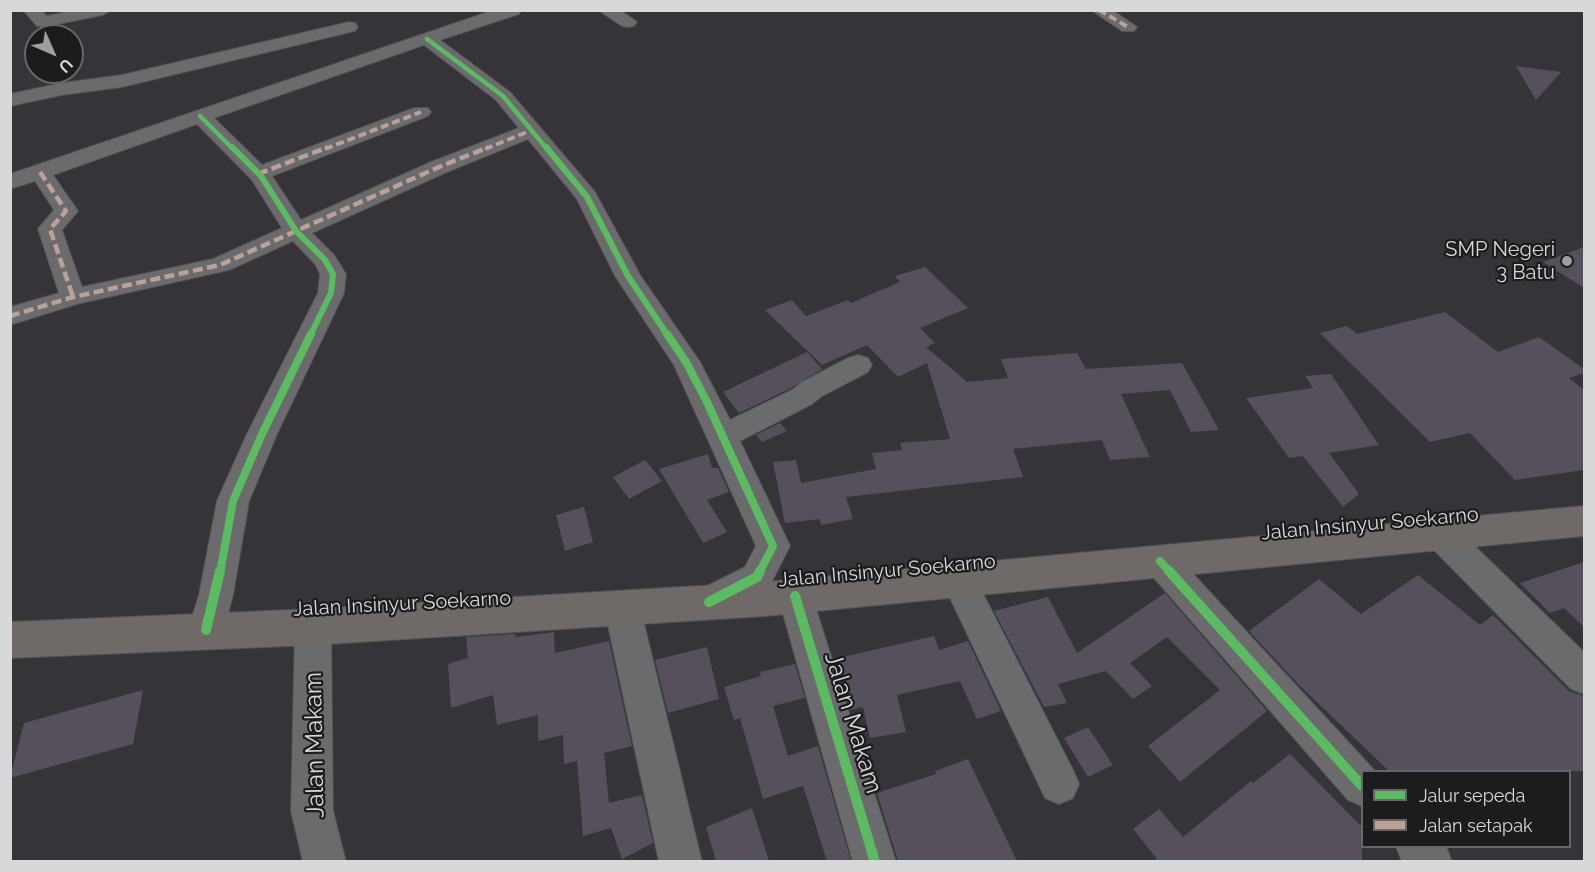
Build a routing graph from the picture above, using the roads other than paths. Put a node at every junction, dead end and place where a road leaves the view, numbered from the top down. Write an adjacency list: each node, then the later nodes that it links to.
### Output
1 (31, 10): 2 (street)
2 (103, 10)
3 (333, 10): 8 (street)
4 (513, 10): 10 (street)
5 (606, 10): 7 (street)
6 (1099, 10): 9 (street)
7 (628, 22)
8 (349, 27): 11 (street); 12 (street)
9 (1128, 27)
10 (427, 39): 11 (street); 15 (street)
11 (379, 55): 14 (street)
12 (10, 100)
13 (421, 112): 17 (street)
14 (200, 116): 16 (street); 17 (street)
15 (532, 130): 19 (street); 23 (street)
16 (40, 172): 18 (street); 20 (street)
17 (258, 174): 19 (street)
18 (10, 182)
19 (296, 231): 20 (street); 32 (street)
20 (73, 297): 21 (street)
21 (10, 316)
22 (858, 365): 23 (street)
23 (723, 435): 29 (street)
24 (1580, 526): 25 (main road, Jalan Insinyur Soekarno)
25 (1441, 535): 26 (main road, Jalan Insinyur Soekarno); 34 (street)
26 (1160, 561): 27 (main road, Jalan Insinyur Soekarno); 36 (street)
27 (959, 581): 28 (main road, Jalan Insinyur Soekarno); 35 (street)
28 (795, 596): 29 (main road, Jalan Insinyur Soekarno); 40 (street, Jalan Makam)
29 (709, 602): 30 (main road, Jalan Insinyur Soekarno)
30 (622, 607): 31 (main road, Jalan Insinyur Soekarno); 39 (street)
31 (313, 627): 32 (main road, Jalan Insinyur Soekarno); 38 (street, Jalan Makam)
32 (206, 630): 33 (main road, Jalan Insinyur Soekarno)
33 (10, 640)
34 (1584, 677)
35 (1059, 784)
36 (1361, 785)
37 (1419, 848): 41 (street)
38 (326, 861)
39 (681, 861)
40 (875, 861)
41 (1431, 861)

